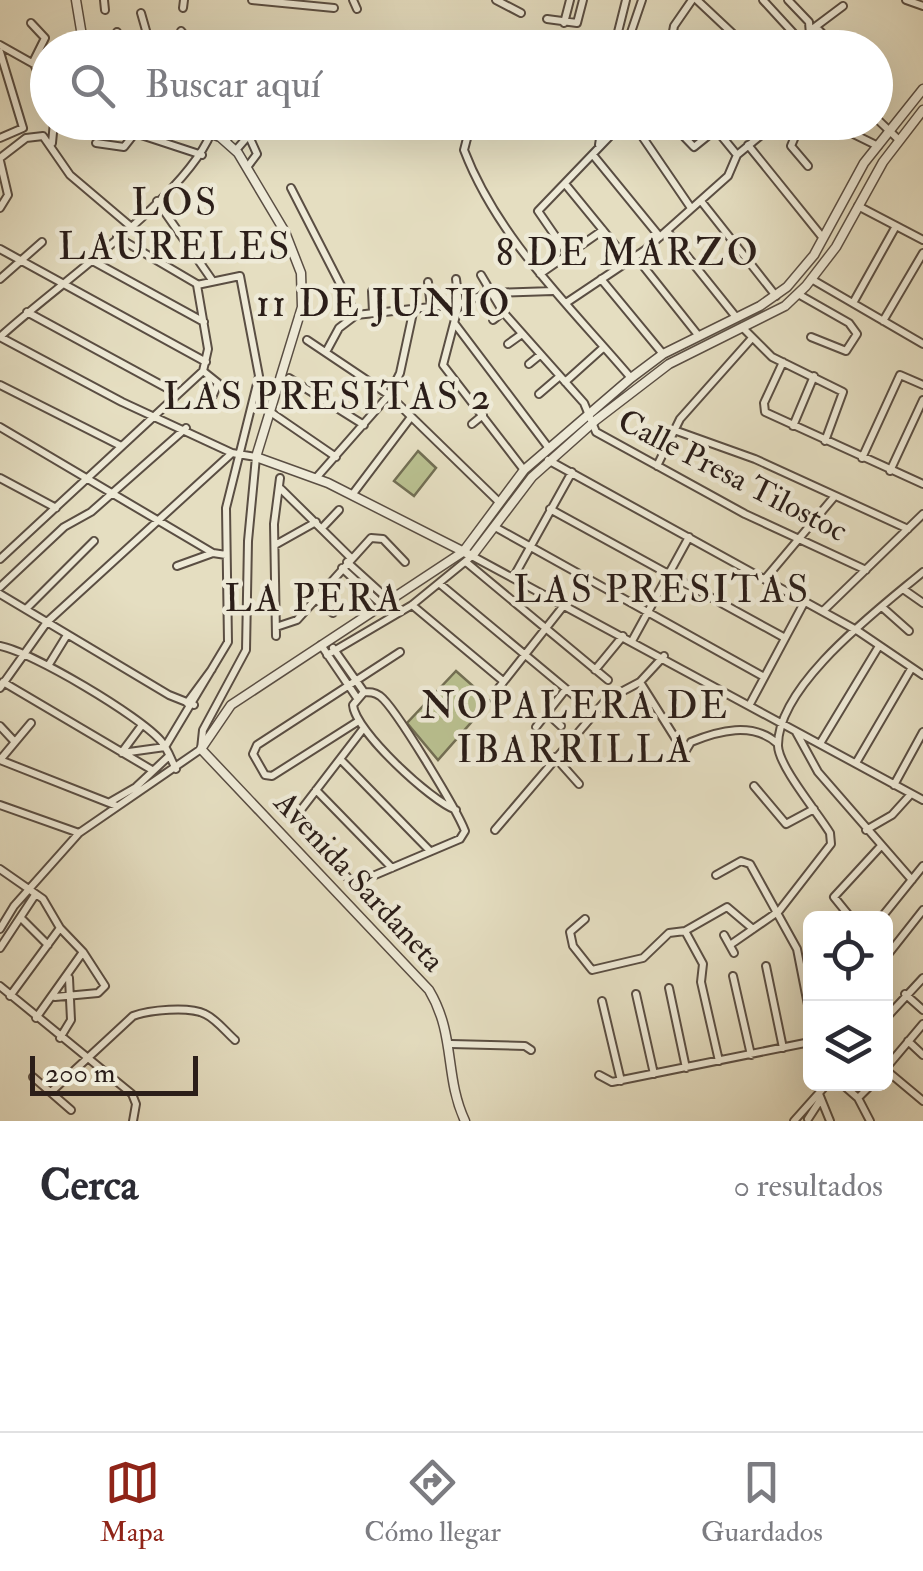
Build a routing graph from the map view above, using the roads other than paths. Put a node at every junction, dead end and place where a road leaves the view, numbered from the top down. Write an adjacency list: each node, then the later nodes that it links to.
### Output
1 (76, 0): 27 (street)
2 (104, 0): 19 (street)
3 (252, 0): 14 (street)
4 (353, 0): 18 (street)
5 (496, 0): 20 (street)
6 (570, 0): 24 (street)
7 (583, 0): 24 (street)
8 (626, 0): 29 (street)
9 (642, 0): 30 (street)
10 (694, 0): 31 (street); 32 (street)
11 (763, 0): 33 (street)
12 (788, 0): 25 (street)
13 (906, 0): 16 (street)
14 (314, 3): 17 (street)
15 (843, 6): 25 (street)
16 (923, 6)
17 (334, 8)
18 (357, 9)
19 (105, 10)
20 (521, 13)
21 (142, 14): 28 (street)
22 (548, 19): 24 (street)
23 (31, 23): 26 (street)
24 (564, 23)
25 (813, 29)
26 (42, 30)
27 (81, 30)
28 (146, 30)
29 (618, 30)
30 (632, 30)
31 (673, 30)
32 (728, 30)
33 (792, 30)
34 (0, 48): 35 (street); 40 (street)
35 (30, 61)
36 (923, 89): 38 (street)
37 (923, 110): 59 (street)
38 (893, 127)
39 (893, 135): 59 (street)
40 (4, 137): 65 (street)
41 (30, 138): 65 (street)
42 (44, 140): 61 (street)
43 (52, 140): 61 (street)
44 (129, 140): 60 (street)
45 (156, 140): 67 (street)
46 (209, 140): 67 (street)
47 (230, 140): 66 (street)
48 (245, 140): 66 (street)
49 (251, 140): 71 (street)
50 (467, 140): 94 (street)
51 (599, 140): 63 (street)
52 (606, 140): 63 (street)
53 (648, 140): 79 (street)
54 (724, 140): 69 (street)
55 (754, 140): 62 (street)
56 (794, 140): 72 (street)
57 (866, 140): 64 (street)
58 (883, 140): 64 (street)
59 (899, 140): 77 (street)
60 (96, 143)
61 (52, 144): 80 (street)
62 (748, 145): 69 (street); 85 (street)
63 (599, 146): 68 (street)
64 (878, 146): 85 (street)
65 (12, 148): 70 (street)
66 (236, 150): 71 (street)
67 (203, 153): 75 (street)
68 (592, 155): 73 (street); 83 (street)
69 (736, 155): 76 (street)
70 (0, 160): 78 (street)
71 (248, 166): 153 (street)
72 (808, 166)
73 (566, 185): 82 (street); 89 (street)
74 (291, 188): 119 (street)
75 (157, 201): 80 (street); 99 (street)
76 (701, 201): 79 (street); 109 (street)
77 (857, 206): 81 (street); 100 (street)
78 (0, 208)
79 (692, 208): 83 (street)
80 (129, 226): 84 (street)
81 (896, 226): 86 (street); 111 (street)
82 (603, 230): 89 (street); 91 (street)
83 (663, 234): 91 (street); 120 (street)
84 (116, 237): 92 (street); 103 (street)
85 (823, 238): 109 (street)
86 (923, 240)
87 (42, 242): 93 (street)
88 (0, 249): 93 (street)
89 (567, 252): 94 (street)
90 (923, 253): 122 (street)
91 (632, 259): 98 (street); 127 (street)
92 (91, 260): 102 (street); 123 (street)
93 (18, 263): 96 (street); 102 (street)
94 (540, 274): 105 (street)
95 (481, 275): 107 (street, Calle Presa Tilostoc)
96 (0, 279)
97 (456, 279): 112 (street)
98 (601, 279): 110 (street); 136 (street)
99 (212, 280): 103 (street); 168 (street)
100 (813, 280): 108 (street); 111 (street)
101 (428, 282): 113 (street)
102 (62, 284): 116 (street); 138 (street)
103 (197, 284): 123 (street)
104 (396, 290): 115 (street)
105 (554, 290): 107 (street); 110 (street)
106 (372, 291): 117 (street)
107 (488, 293): 112 (street); 118 (street, Calle Presa Tilostoc)
108 (798, 294): 125 (street); 129 (street)
109 (776, 296): 120 (street)
110 (566, 303): 134 (street)
111 (853, 303): 122 (street)
112 (459, 304): 113 (street); 124 (street)
113 (430, 307): 114 (street)
114 (414, 308): 115 (street); 150 (street)
115 (399, 310): 117 (street)
116 (27, 312): 128 (street); 148 (street)
117 (373, 312): 119 (street)
118 (502, 312): 121 (street); 126 (street, Calle Presa Tilostoc)
119 (356, 315): 135 (street)
120 (736, 317): 127 (street)
121 (493, 320)
122 (883, 321): 133 (street)
123 (204, 322): 138 (street)
124 (454, 324): 154 (street); 167 (street)
125 (742, 327): 130 (street); 159 (street)
126 (522, 334): 132 (street); 137 (street, Calle Presa Tilostoc)
127 (698, 335): 136 (street)
128 (0, 337): 156 (street)
129 (811, 337)
130 (752, 338): 139 (street); 164 (street)
131 (307, 340): 135 (street)
132 (508, 344)
133 (923, 344)
134 (604, 346): 144 (street); 145 (street)
135 (326, 352): 150 (street)
136 (663, 354): 144 (street)
137 (540, 356): 140 (street); 145 (street, Calle Presa Tilostoc)
138 (206, 362): 141 (street)
139 (783, 362): 142 (street); 161 (street)
140 (529, 364)
141 (203, 371): 148 (street); 151 (street)
142 (814, 376): 161 (street); 165 (street)
143 (289, 378): 160 (street)
144 (630, 378): 155 (street)
145 (562, 379): 149 (street); 155 (street, Calle Presa Tilostoc)
146 (0, 385): 166 (street)
147 (923, 385): 172 (street)
148 (176, 393): 156 (street)
149 (538, 394)
150 (389, 395): 157 (street); 160 (street)
151 (211, 400)
152 (923, 400): 175 (street)
153 (269, 411): 169 (street); 170 (street)
154 (483, 414): 158 (street); 174 (street)
155 (586, 414): 159 (street, Calle Presa Tilostoc); 167 (street)
156 (156, 416): 163 (street); 166 (street)
157 (411, 417): 184 (street); 186 (street)
158 (472, 424)
159 (591, 424): 171 (street); 173 (street, Calle Presa Tilostoc)
160 (364, 425): 170 (street)
161 (792, 426): 165 (street)
162 (0, 427): 178 (street)
163 (186, 428): 168 (street); 183 (street)
164 (674, 430): 173 (street); 185 (street)
165 (825, 441): 172 (street)
166 (121, 446): 178 (street)
167 (548, 446): 171 (street)
168 (236, 454): 169 (street); 191 (street); 201 (street)
169 (253, 457): 180 (street); 273 (street)
170 (336, 457): 180 (street)
171 (543, 458): 174 (street); 176 (street); 193 (street)
172 (862, 458): 175 (street)
173 (657, 466): 196 (street, Calle Presa Tilostoc)
174 (524, 470): 186 (street)
175 (890, 470): 181 (street)
176 (572, 472): 188 (street); 195 (street)
177 (0, 478): 187 (street)
178 (85, 478): 183 (street); 187 (street)
179 (280, 478): 182 (street)
180 (316, 478): 184 (street)
181 (922, 481)
182 (280, 488): 192 (street); 198 (street)
183 (111, 494): 191 (street); 214 (street)
184 (352, 496): 202 (street)
185 (834, 497): 194 (street); 196 (street)
186 (499, 502): 202 (street)
187 (56, 508): 203 (street)
188 (550, 509): 199 (street); 209 (street)
189 (339, 510): 192 (street)
190 (923, 514): 194 (street)
191 (154, 520): 200 (street); 226 (street)
192 (319, 525): 198 (street); 205 (street)
193 (494, 526): 199 (street); 202 (street)
194 (908, 529): 207 (street)
195 (689, 537): 209 (street); 211 (street)
196 (798, 539): 207 (street, Calle Presa Tilostoc); 211 (street)
197 (94, 541): 222 (street)
198 (274, 546): 215 (street)
199 (530, 546): 210 (street); 223 (street)
200 (212, 554): 201 (street); 206 (street)
201 (226, 555): 257 (street)
202 (467, 557): 210 (street); 212 (street); 218 (street); 227 (street)
203 (0, 559)
204 (405, 562): 205 (street)
205 (346, 563): 215 (street); 218 (street)
206 (177, 566)
207 (866, 570): 224 (street)
208 (923, 572): 213 (street)
209 (668, 575): 223 (street); 232 (street)
210 (513, 578): 220 (street)
211 (765, 579): 216 (street)
212 (440, 584): 219 (street); 240 (street)
213 (903, 589): 217 (street); 221 (street)
214 (0, 590): 222 (street)
215 (315, 599): 225 (street)
216 (804, 601): 224 (street); 232 (street)
217 (923, 603)
218 (386, 604): 234 (street)
219 (412, 604): 237 (street); 248 (street)
220 (565, 604): 227 (street); 231 (street)
221 (882, 607): 228 (street); 229 (street)
222 (26, 609): 226 (street)
223 (648, 612): 233 (street); 246 (street)
224 (823, 612): 228 (street)
225 (333, 613)
226 (47, 622): 230 (street); 239 (street)
227 (544, 628): 240 (street); 244 (street)
228 (858, 631): 236 (street); 260 (street)
229 (909, 632)
230 (67, 635): 242 (street); 257 (street)
231 (622, 636): 233 (street); 244 (street)
232 (785, 638): 246 (street)
233 (632, 641): 241 (street)
234 (325, 643): 237 (street); 273 (street)
235 (0, 646): 239 (street)
236 (879, 646): 243 (street); 270 (street)
237 (331, 652): 247 (street); 252 (street)
238 (400, 652): 247 (street)
239 (23, 654): 242 (street); 251 (street)
240 (524, 654): 248 (street); 253 (street)
241 (664, 656): 250 (street); 258 (street)
242 (48, 666): 262 (street)
243 (911, 669): 245 (street); 279 (street)
244 (596, 670): 249 (street)
245 (923, 675)
246 (764, 677): 258 (street)
247 (356, 680): 252 (street); 255 (street)
248 (503, 680): 254 (street)
249 (608, 680)
250 (640, 682): 271 (street); 276 (street)
251 (2, 685): 274 (street)
252 (347, 686): 255 (street); 263 (street)
253 (566, 689): 256 (street); 259 (street)
254 (496, 690)
255 (361, 695): 263 (street); 291 (street)
256 (584, 703)
257 (191, 704): 272 (street)
258 (750, 704): 260 (street)
259 (547, 713): 265 (street); 266 (street)
260 (782, 722): 267 (street); 271 (street)
261 (30, 724): 269 (street)
262 (142, 725): 272 (street); 274 (street)
263 (360, 725): 278 (street); 291 (street)
264 (0, 726): 269 (street)
265 (536, 726)
266 (561, 726)
267 (796, 731): 270 (street); 293 (street)
268 (923, 732): 283 (street)
269 (13, 740): 277 (street)
270 (821, 742): 279 (street)
271 (778, 744): 290 (street)
272 (166, 747): 274 (street); 275 (street)
273 (198, 752): 280 (street); 338 (street, Avenida Sardaneta)
274 (122, 753): 281 (street)
275 (169, 756): 280 (street); 281 (street)
276 (556, 757): 282 (street); 292 (street)
277 (0, 760): 288 (street)
278 (341, 760): 285 (street); 296 (street)
279 (856, 764): 283 (street)
280 (176, 769): 288 (street)
281 (152, 770): 288 (street)
282 (579, 784)
283 (894, 785): 286 (street)
284 (754, 786): 290 (street)
285 (316, 790): 298 (street); 298 (street)
286 (912, 794): 287 (street); 293 (street)
287 (923, 800)
288 (113, 804): 294 (street)
289 (0, 806): 294 (street)
290 (814, 809): 304 (street)
291 (456, 810): 296 (street)
292 (495, 830)
293 (866, 830): 295 (street)
294 (79, 833): 302 (street)
295 (880, 847): 301 (street); 305 (street)
296 (430, 851): 298 (street)
297 (923, 866): 301 (street)
298 (392, 868)
299 (0, 869): 302 (street)
300 (716, 875): 304 (street)
301 (912, 880): 306 (street)
302 (32, 892): 307 (street); 309 (street); 310 (street)
303 (923, 910): 316 (street)
304 (779, 911): 311 (street); 330 (street)
305 (846, 911)
306 (887, 911)
307 (22, 918): 314 (street); 315 (street)
308 (585, 919): 312 (street)
309 (60, 928): 314 (street); 317 (street)
310 (0, 929)
311 (752, 929): 312 (street); 313 (street)
312 (684, 931): 346 (street)
313 (724, 936)
314 (48, 945): 326 (street)
315 (0, 948)
316 (893, 948)
317 (81, 955): 320 (street); 328 (street)
318 (766, 966): 340 (street)
319 (734, 976): 342 (street)
320 (69, 977): 327 (street); 328 (street)
321 (923, 978): 325 (street)
322 (0, 986): 326 (street)
323 (669, 988): 347 (street)
324 (636, 994): 348 (street)
325 (904, 994): 331 (street); 332 (street)
326 (10, 996): 333 (street)
327 (54, 998): 328 (street); 333 (street)
328 (72, 999): 335 (street)
329 (602, 1001): 352 (street)
330 (807, 1001)
331 (893, 1009)
332 (923, 1010)
333 (36, 1018): 335 (street)
334 (923, 1024): 337 (street)
335 (60, 1038): 344 (street)
336 (235, 1040): 344 (street)
337 (908, 1041): 343 (street); 345 (street)
338 (450, 1044): 341 (street); 363 (street, Avenida Sardaneta)
339 (803, 1044): 340 (street)
340 (783, 1048): 342 (street)
341 (531, 1050)
342 (751, 1055): 346 (street)
343 (923, 1055)
344 (84, 1058): 356 (street); 362 (street)
345 (893, 1060)
346 (719, 1062): 347 (street)
347 (686, 1068): 348 (street)
348 (654, 1074): 352 (street)
349 (598, 1075): 352 (street)
350 (893, 1075): 359 (street)
351 (33, 1077): 356 (street)
352 (616, 1082)
353 (823, 1091): 357 (street)
354 (850, 1091): 358 (street)
355 (865, 1091): 358 (street)
356 (50, 1092): 360 (street)
357 (820, 1096): 361 (street); 365 (street)
358 (858, 1098): 366 (street)
359 (923, 1101)
360 (71, 1110)
361 (807, 1117): 364 (street)
362 (133, 1121)
363 (465, 1121)
364 (794, 1121)
365 (830, 1121)
366 (870, 1121)

